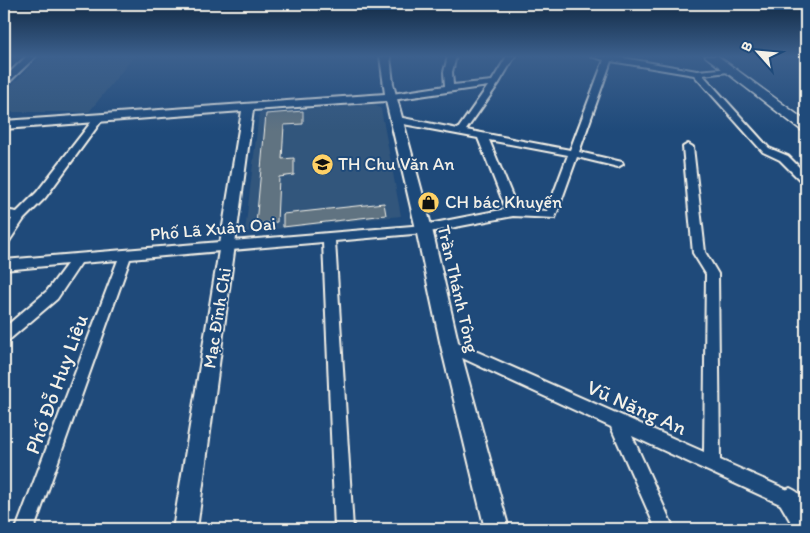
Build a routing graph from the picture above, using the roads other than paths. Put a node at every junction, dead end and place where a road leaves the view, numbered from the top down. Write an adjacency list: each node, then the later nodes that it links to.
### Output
1 (389, 81): 9 (street, Trần Thánh Tông)
2 (449, 81): 8 (street)
3 (600, 81): 19 (street)
4 (704, 81): 21 (street)
5 (743, 81): 15 (main road)
6 (753, 81): 12 (main road)
7 (495, 83): 8 (street); 16 (street)
8 (449, 88): 9 (street)
9 (392, 96): 10 (street); 13 (street, Trần Thánh Tông)
10 (248, 107): 11 (street); 28 (street, Mạc Đĩnh Chi)
11 (99, 118): 14 (street); 24 (street)
12 (806, 119)
13 (398, 120): 16 (street); 25 (street, Trần Thánh Tông)
14 (4, 125)
15 (806, 126)
16 (461, 131): 17 (street)
17 (482, 135): 19 (street); 22 (street)
18 (688, 148): 35 (street)
19 (572, 152): 20 (street); 22 (street, Phố Lã Xuân Oai)
20 (618, 164)
21 (806, 180)
22 (513, 212): 25 (street, Phố Lã Xuân Oai)
23 (4, 214): 24 (street)
24 (20, 216): 27 (street)
25 (424, 229): 26 (street, Phố Lã Xuân Oai); 33 (street, Trần Thánh Tông)
26 (329, 237): 28 (street, Phố Lã Xuân Oai); 40 (street)
27 (4, 240)
28 (228, 246): 29 (street, Phố Lã Xuân Oai); 39 (street, Mạc Đĩnh Chi)
29 (126, 254): 30 (street, Phố Lã Xuân Oai); 38 (street, Phố Đỗ Huy Liêu)
30 (78, 258): 31 (street, Phố Lã Xuân Oai); 32 (street)
31 (4, 265)
32 (4, 336)
33 (450, 346): 34 (street, Vũ Năng An); 41 (street, Trần Thánh Tông)
34 (617, 422): 35 (street, Vũ Năng An); 42 (street)
35 (712, 464): 36 (street, Vũ Năng An)
36 (798, 503): 37 (street)
37 (806, 525)
38 (25, 529)
39 (185, 529)
40 (344, 529)
41 (497, 529)
42 (665, 529)

